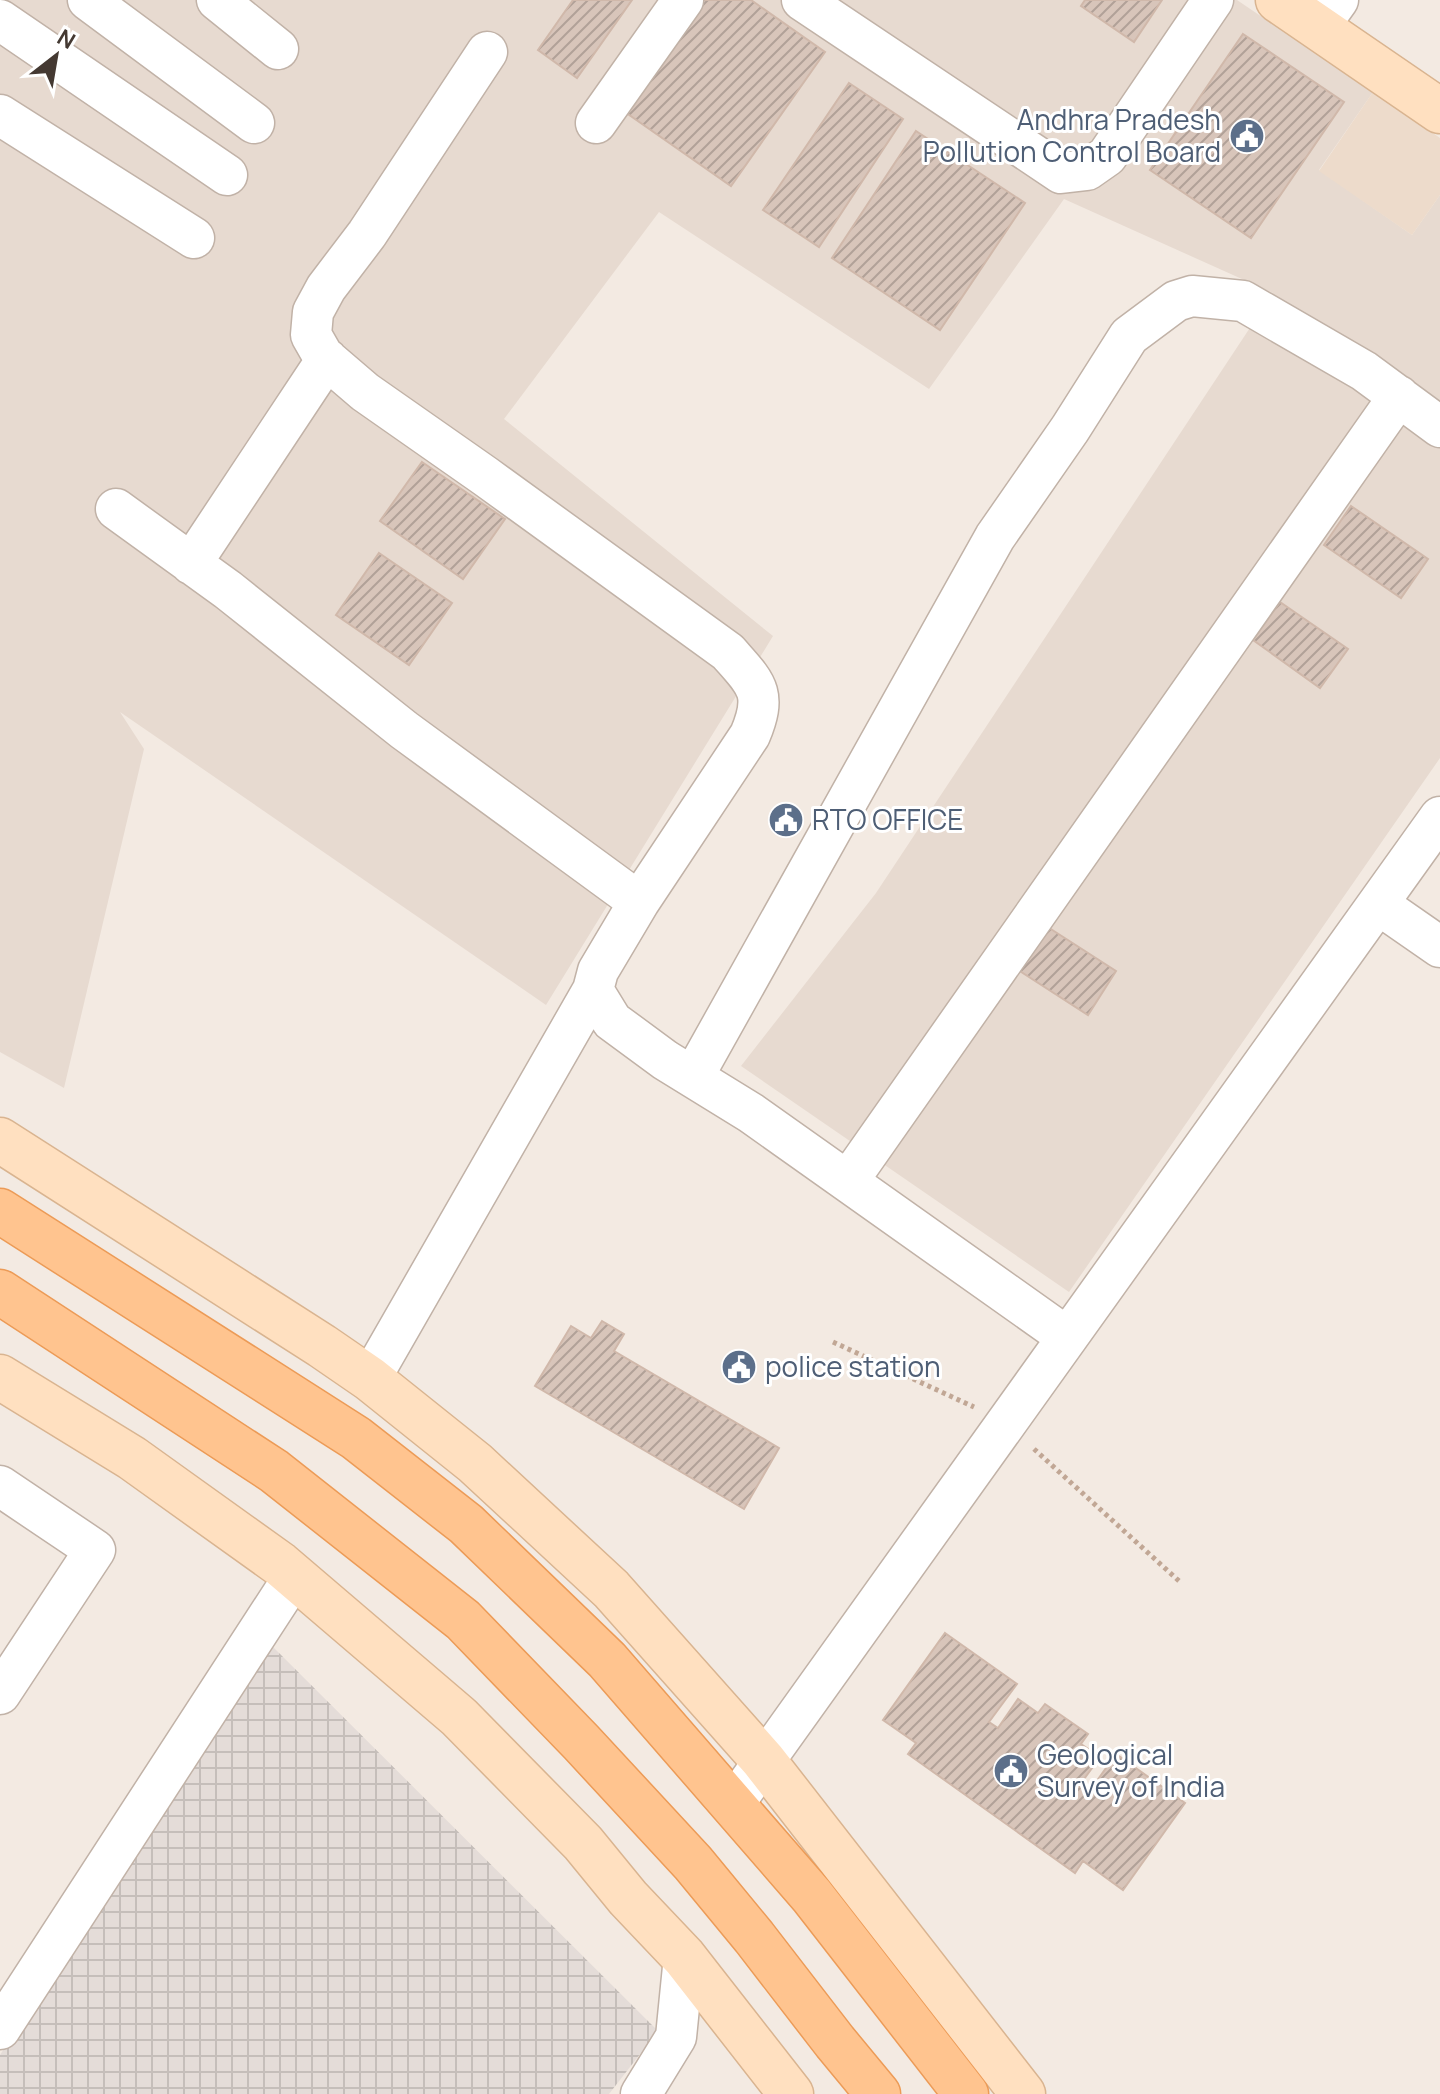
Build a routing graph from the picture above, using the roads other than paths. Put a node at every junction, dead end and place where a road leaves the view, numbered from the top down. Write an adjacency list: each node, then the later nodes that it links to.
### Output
1 (88, 0): 13 (street)
2 (217, 0): 9 (street)
3 (683, 0): 14 (street)
4 (802, 0): 5 (street)
5 (1213, 0)
6 (1278, 0): 7 (street)
7 (1328, 14): 11 (street)
8 (0, 20): 15 (street)
9 (278, 49)
10 (487, 52): 17 (street)
11 (1440, 111)
12 (0, 115): 16 (street)
13 (254, 123)
14 (596, 123)
15 (227, 175)
16 (194, 238)
17 (327, 359): 21 (street); 23 (street)
18 (1399, 396): 19 (street); 27 (street); 29 (street)
19 (1440, 427)
20 (116, 509): 21 (street)
21 (191, 564): 23 (street)
22 (1440, 817): 24 (street)
23 (639, 902): 26 (street)
24 (1378, 904): 25 (street); 32 (street)
25 (1440, 947)
26 (593, 990): 27 (street); 34 (street)
27 (693, 1077): 29 (street)
28 (0, 1140): 34 (street)
29 (848, 1181): 32 (street)
30 (0, 1211): 39 (main road)
31 (0, 1292): 44 (main road)
32 (1067, 1337): 38 (street)
33 (0, 1377): 36 (street)
34 (370, 1379): 38 (street)
35 (0, 1486): 37 (street)
36 (295, 1575): 40 (street); 41 (street)
37 (0, 1694)
38 (763, 1760): 39 (street); 46 (street)
39 (732, 1806): 45 (main road)
40 (684, 1957): 42 (street); 43 (street)
41 (0, 2029)
42 (641, 2094)
43 (791, 2094)
44 (878, 2094)
45 (966, 2094)
46 (1023, 2094)

